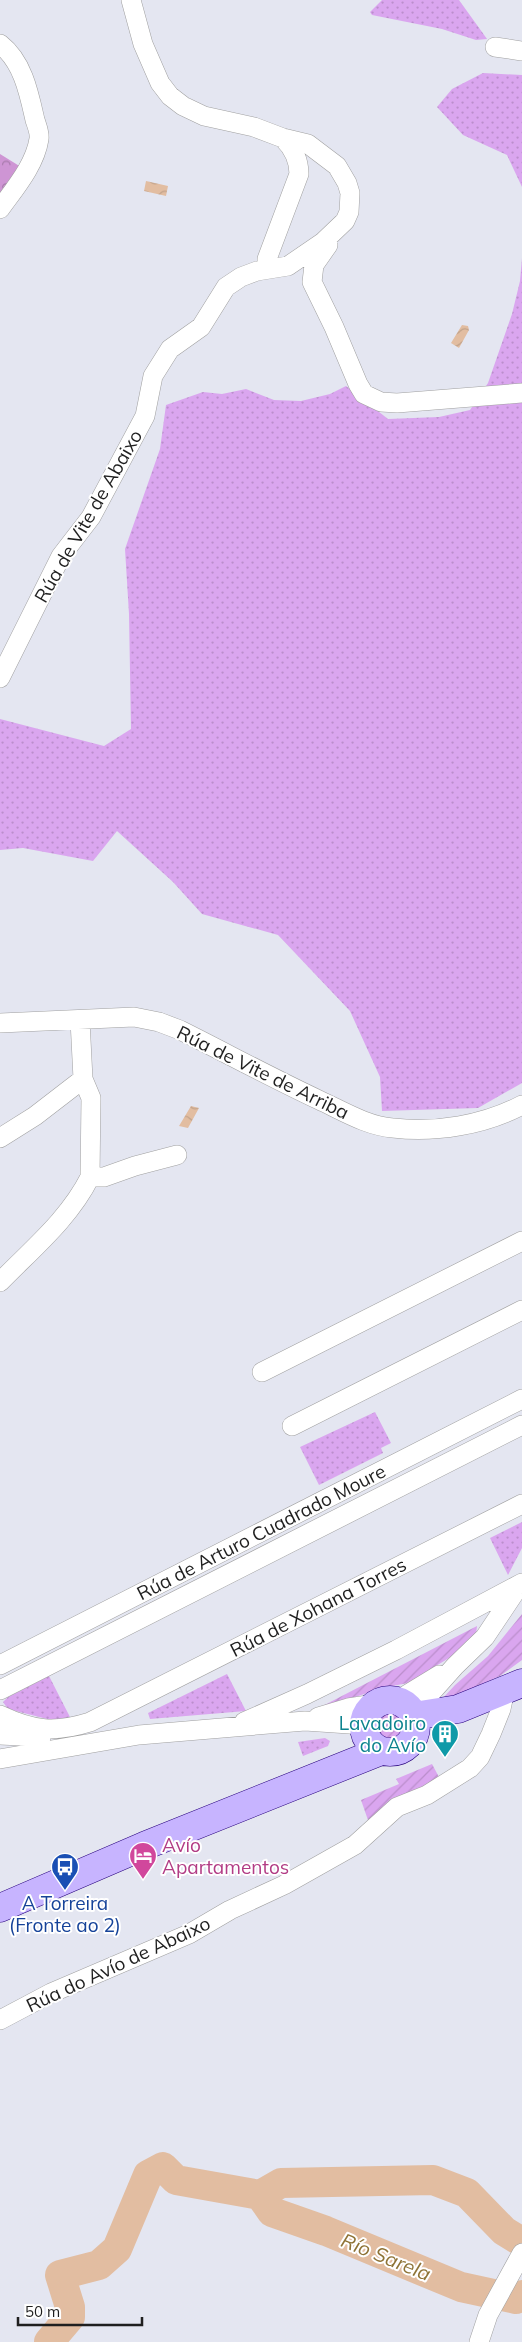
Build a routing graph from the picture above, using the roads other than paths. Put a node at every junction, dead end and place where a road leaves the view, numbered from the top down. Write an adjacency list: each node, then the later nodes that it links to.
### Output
1 (131, 0): 5 (street, Rúa de Vite de Abaixo)
2 (0, 44): 6 (street)
3 (495, 47): 4 (street)
4 (522, 51)
5 (283, 138): 7 (street, Rúa de Vite de Abaixo); 8 (street)
6 (0, 210)
7 (332, 234): 8 (street, Rúa de Vite de Abaixo); 9 (street, Rúa de Vite de Abaixo)
8 (267, 269): 10 (street, Rúa de Vite de Abaixo)
9 (522, 393)
10 (0, 678)
11 (80, 1020): 12 (street, Rúa de Vite de Arriba); 13 (street); 14 (street, Rúa de Vite de Arriba)
12 (0, 1023)
13 (83, 1079): 15 (street); 17 (street)
14 (522, 1105)
15 (0, 1138)
16 (177, 1155): 17 (street)
17 (90, 1177): 19 (street)
18 (522, 1241): 21 (street)
19 (0, 1282)
20 (522, 1310): 24 (street)
21 (262, 1372)
22 (522, 1399): 27 (street, Rúa de Arturo Cuadrado Moure)
23 (522, 1425): 29 (street, Rúa de Arturo Cuadrado Moure)
24 (292, 1426)
25 (522, 1504): 31 (street, Rúa de Xohana Torres)
26 (521, 1583): 30 (street); 35 (street)
27 (0, 1665)
28 (514, 1687): 35 (main road); 42 (street, Rúa do Avío de Abaixo)
29 (0, 1690)
30 (307, 1694): 34 (street); 36 (street)
31 (113, 1711): 33 (street, Rúa de Xohana Torres); 38 (street)
32 (0, 1715): 33 (street, Rúa de Xohana Torres)
33 (90, 1722): 39 (street)
34 (302, 1722): 35 (street); 36 (street)
35 (391, 1723): 41 (main road)
36 (236, 1727): 38 (street)
37 (0, 1735): 39 (street)
38 (139, 1735): 39 (street)
39 (83, 1744): 40 (street)
40 (0, 1759)
41 (1, 1908)
42 (0, 2020)
43 (522, 2253): 44 (street)
44 (479, 2342)

